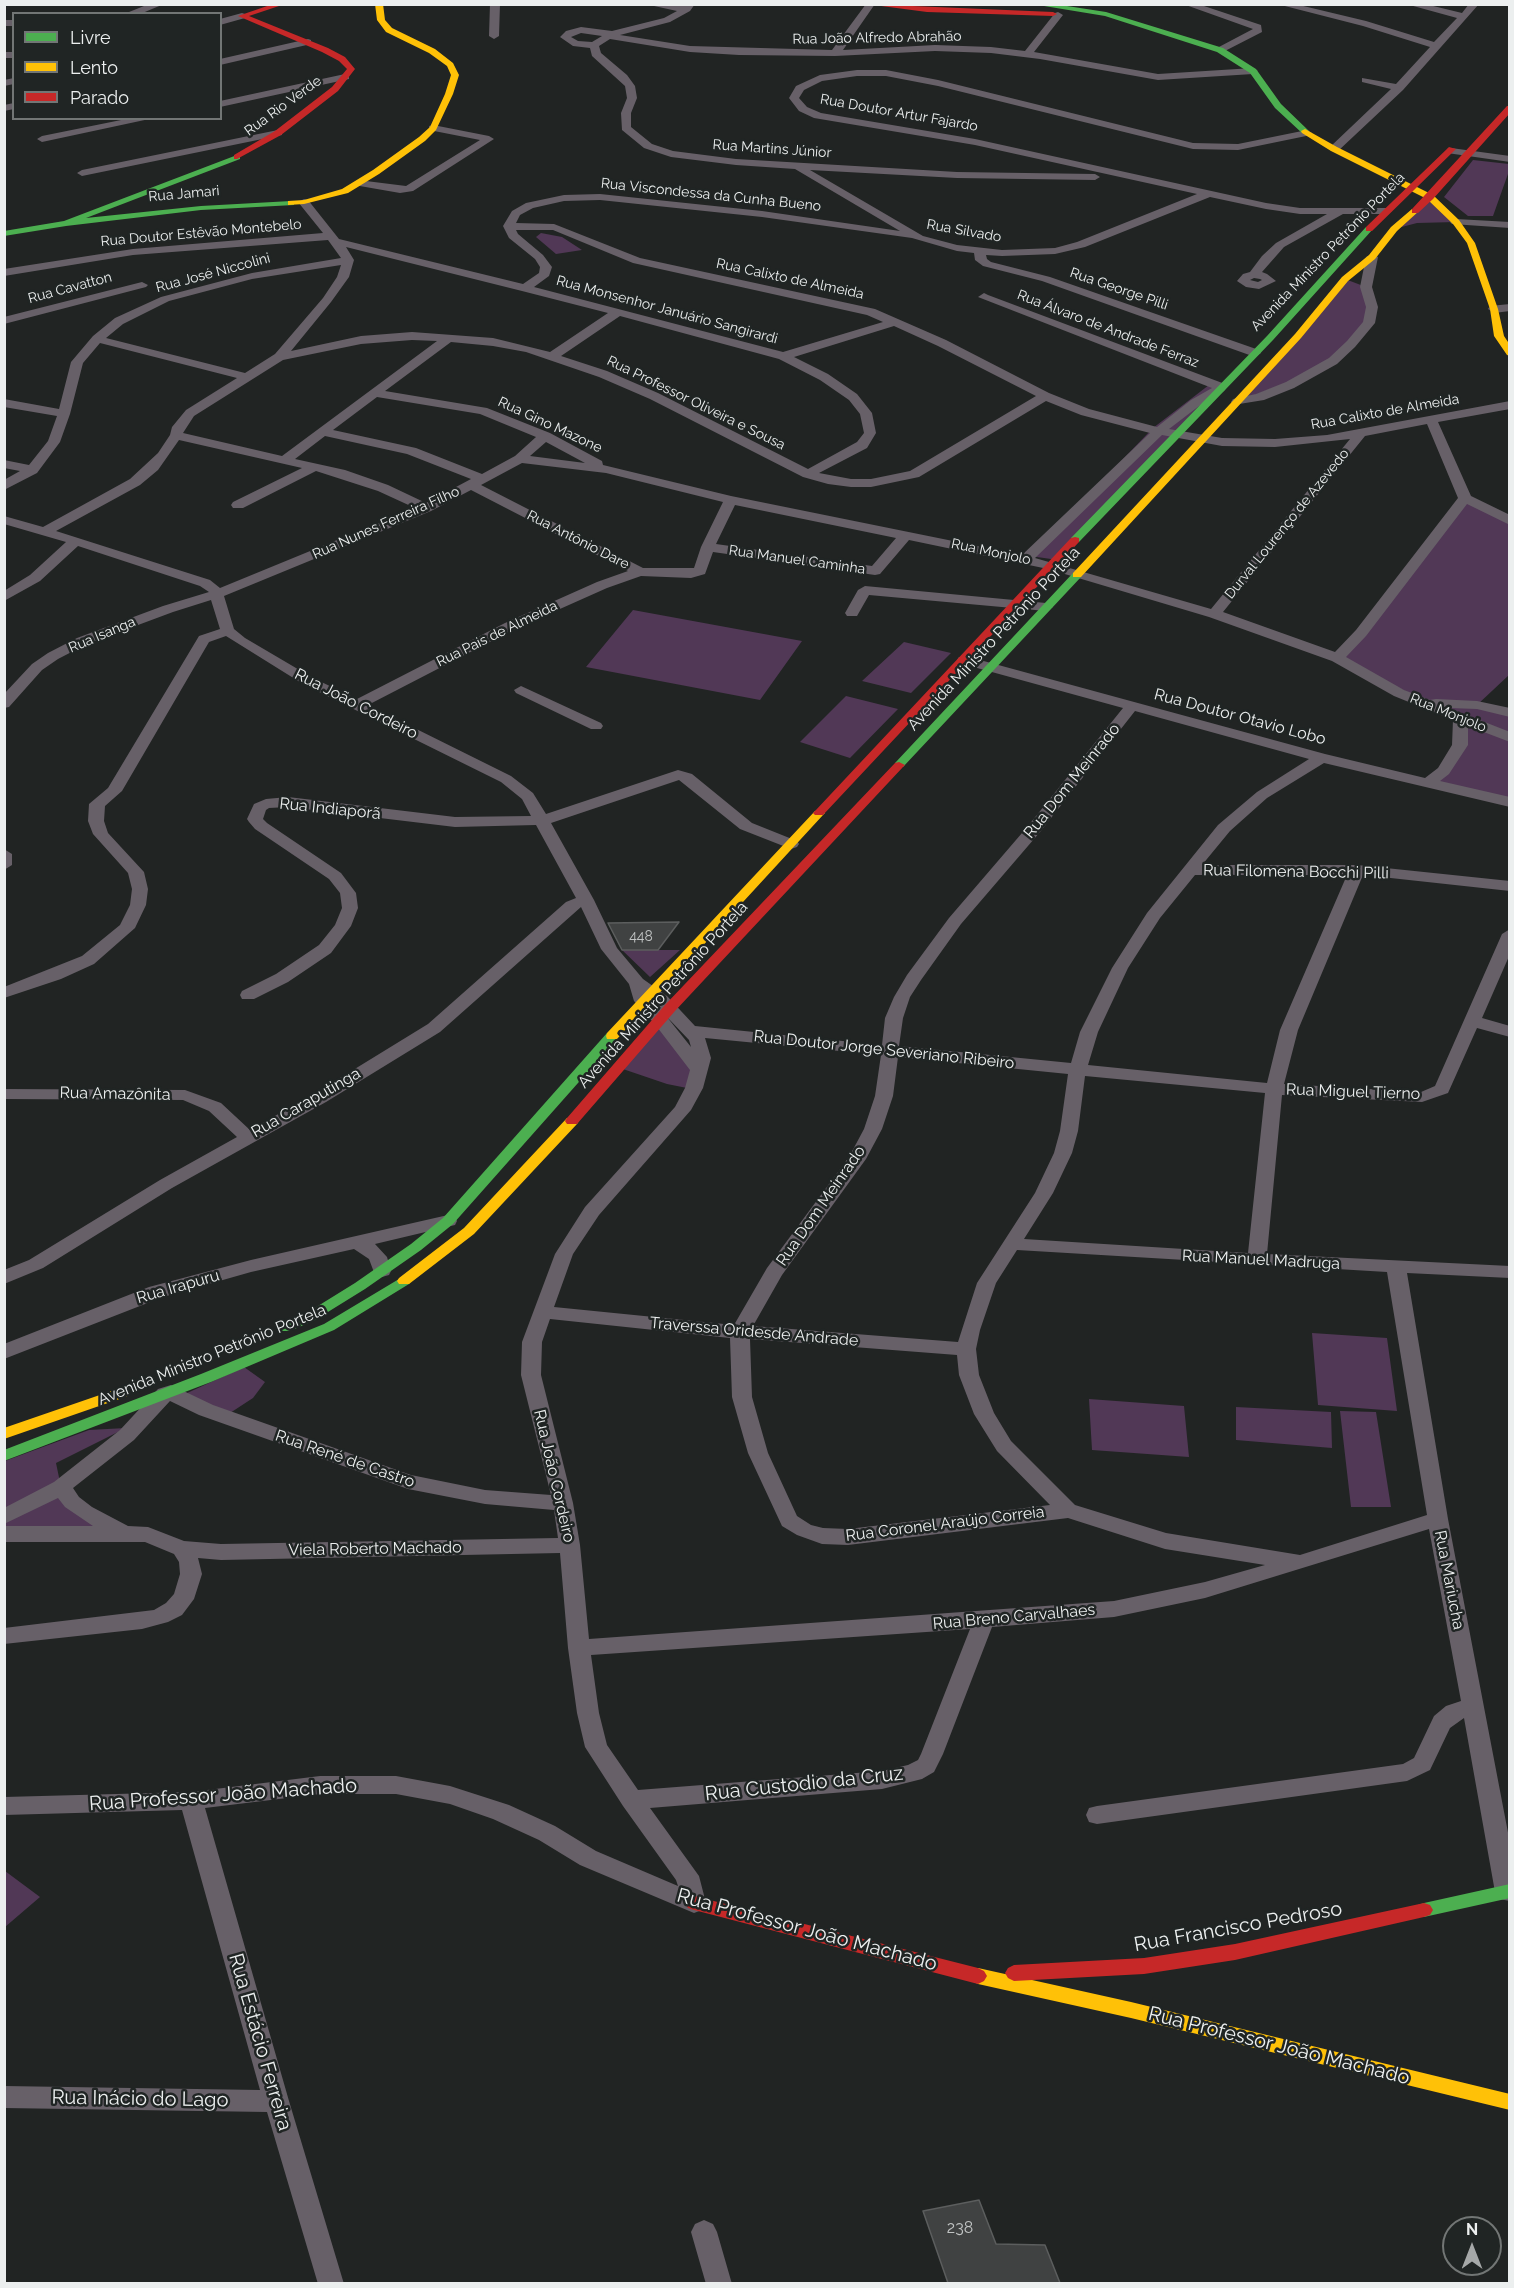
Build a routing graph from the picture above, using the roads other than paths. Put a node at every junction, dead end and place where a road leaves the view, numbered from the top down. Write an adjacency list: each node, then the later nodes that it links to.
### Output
1 (160, 4): 14 (street)
2 (282, 4): 13 (main road)
3 (379, 4): 36 (main road)
4 (495, 4): 20 (street)
5 (649, 4): 12 (street)
6 (1035, 4): 18 (main road)
7 (1188, 4): 24 (street)
8 (1281, 4): 23 (street)
9 (1410, 4): 16 (street)
10 (1475, 4): 16 (street)
11 (870, 5): 15 (main road); 25 (street)
12 (689, 7): 19 (street)
13 (244, 11): 17 (street); 21 (main road, Rua Rio Verde)
14 (134, 12)
15 (1058, 15): 18 (main road); 26 (street)
16 (1463, 16): 23 (street)
17 (222, 21)
18 (1137, 24): 24 (main road)
19 (611, 35): 22 (street); 22 (street, Rua João Alfredo Abrahão); 25 (street, Rua João Alfredo Abrahão)
20 (494, 36)
21 (308, 42): 27 (street); 29 (main road, Rua Rio Verde)
22 (594, 45): 45 (street, Rua Martins Júnior)
23 (1436, 46): 31 (street)
24 (1220, 50): 28 (main road)
25 (836, 53): 26 (street, Rua João Alfredo Abrahão)
26 (1028, 54): 28 (street, Rua João Alfredo Abrahão)
27 (222, 62)
28 (1253, 71): 38 (main road)
29 (345, 77): 33 (street); 37 (main road, Rua Rio Verde)
30 (1366, 80): 31 (street)
31 (1399, 88): 41 (street)
32 (1505, 103): 34 (main road, Avenida Ministro Petrônio Portela); 43 (main road, Avenida Ministro Petrônio Portela)
33 (222, 104)
34 (1486, 113)
35 (139, 120): 40 (street)
36 (433, 128): 49 (main road, Rua Jamari); 49 (street)
37 (278, 133): 46 (street); 56 (main road, Rua Rio Verde)
38 (1307, 133): 41 (main road); 47 (street, Rua Doutor Artur Fajardo)
39 (1465, 136): 42 (main road, Avenida Ministro Petrônio Portela)
40 (42, 139)
41 (1334, 149): 48 (main road)
42 (1448, 153): 43 (street); 48 (main road); 50 (main road, Avenida Ministro Petrônio Portela)
43 (1468, 154): 44 (street); 52 (main road, Avenida Ministro Petrônio Portela)
44 (1509, 159)
45 (796, 165): 47 (street, Rua Martins Júnior); 64 (street, Rua Silvado)
46 (82, 173)
47 (1130, 177): 51 (street, Rua Doutor Artur Fajardo)
48 (1392, 178): 50 (main road)
49 (358, 183): 54 (main road, Rua Jamari)
50 (1412, 188): 52 (main road); 57 (main road, Avenida Ministro Petrônio Portela)
51 (1207, 194): 58 (street, Rua Doutor Artur Fajardo); 66 (street, Rua Silvado)
52 (1430, 196): 59 (main road); 62 (main road, Avenida Ministro Petrônio Portela)
53 (520, 197): 55 (street)
54 (304, 202): 56 (main road, Rua Jamari); 65 (street)
55 (535, 204): 61 (street); 64 (street, Rua Viscondessa da Cunha Bueno)
56 (120, 210): 63 (main road, Rua Rio Verde)
57 (1386, 211): 58 (street, Rua Doutor Artur Fajardo); 71 (main road, Avenida Ministro Petrônio Portela)
58 (1340, 212): 70 (street)
59 (1456, 222): 60 (street); 62 (main road); 78 (main road)
60 (1509, 223)
61 (509, 226): 75 (street); 81 (street, Rua Calixto de Almeida)
62 (1394, 229): 67 (main road, Avenida Ministro Petrônio Portela)
63 (4, 234)
64 (919, 238): 66 (street, Rua Silvado)
65 (332, 239): 68 (street); 69 (street, Rua Doutor Estêvão Montebelo); 75 (street)
66 (980, 252): 84 (street, Rua George Pilli)
67 (1372, 257): 72 (main road, Avenida Ministro Petrônio Portela); 74 (street, Avenida Ministro Petrônio Portela)
68 (348, 260): 83 (street, Rua José Niccolini); 88 (street)
69 (4, 273)
70 (1254, 275)
71 (1326, 276): 72 (street); 84 (main road, Avenida Ministro Petrônio Portela)
72 (1345, 279): 74 (street); 93 (main road, Avenida Ministro Petrônio Portela)
73 (142, 285): 80 (street, Rua Cavatton)
74 (1366, 287): 93 (street, Avenida Ministro Petrônio Portela)
75 (525, 288): 79 (street, Rua Monsenhor Januário Sangirardi)
76 (984, 297): 90 (street, Rua Álvaro de Andrade Ferraz)
77 (1509, 306): 78 (street)
78 (1494, 309): 85 (main road)
79 (618, 312): 86 (street); 87 (street, Rua Monsenhor Januário Sangirardi)
80 (4, 321)
81 (895, 322): 87 (street); 92 (street, Rua Calixto de Almeida)
82 (449, 338): 86 (street, Rua Professor Oliveira e Sousa); 88 (street, Rua Professor Oliveira e Sousa); 91 (street)
83 (97, 339): 89 (street); 96 (street, Rua José Niccolini)
84 (1255, 353): 90 (main road, Avenida Ministro Petrônio Portela)
85 (1509, 353)
86 (553, 356): 111 (street, Rua Professor Oliveira e Sousa)
87 (783, 356): 111 (street, Rua Monsenhor Januário Sangirardi)
88 (279, 357): 89 (street)
89 (248, 377): 102 (street)
90 (1221, 387): 98 (street, Avenida Ministro Petrônio Portela); 100 (main road, Avenida Ministro Petrônio Portela)
91 (374, 393): 99 (street); 103 (street, Rua Gino Mazone)
92 (1045, 396): 98 (street, Rua Calixto de Almeida); 111 (street, Rua Professor Oliveira e Sousa)
93 (1237, 402): 104 (main road, Avenida Ministro Petrônio Portela)
94 (4, 403): 96 (street)
95 (1509, 405): 97 (street, Rua Calixto de Almeida)
96 (64, 414): 110 (street, Rua José Niccolini)
97 (1431, 420): 101 (street, Rua Calixto de Almeida); 114 (street)
98 (1160, 431): 100 (street, Rua Calixto de Almeida); 124 (street, Avenida Ministro Petrônio Portela)
99 (322, 432): 106 (street); 112 (street, Rua Antônio Dare)
100 (1177, 434): 104 (street, Rua Calixto de Almeida); 125 (main road, Avenida Ministro Petrônio Portela)
101 (1360, 434): 104 (street, Rua Calixto de Almeida); 135 (street, Durval Lourenço de Azevedo)
102 (176, 435): 106 (street); 120 (street)
103 (544, 436): 105 (street, Rua Nunes Ferreira Filho); 109 (street, Rua Gino Mazone)
104 (1203, 438): 128 (main road, Avenida Ministro Petrônio Portela)
105 (520, 459): 109 (street, Rua Monjolo); 112 (street, Rua Nunes Ferreira Filho)
106 (285, 460): 108 (street)
107 (4, 464): 110 (street)
108 (315, 467): 116 (street); 117 (street)
109 (606, 469): 115 (street, Rua Monjolo)
110 (32, 470): 113 (street, Rua José Niccolini)
111 (808, 474)
112 (477, 482): 117 (street, Rua Nunes Ferreira Filho); 127 (street, Rua Antônio Dare)
113 (4, 486)
114 (1466, 498): 119 (street); 137 (street)
115 (731, 500): 121 (street, Rua Monjolo); 123 (street)
116 (238, 505)
117 (426, 508): 130 (street, Rua Nunes Ferreira Filho)
118 (4, 520): 120 (street)
119 (1509, 521)
120 (44, 532): 122 (street)
121 (906, 535): 124 (street, Rua Monjolo); 126 (street, Rua Manuel Caminha)
122 (76, 541): 130 (street); 131 (street)
123 (708, 547): 126 (street, Rua Manuel Caminha); 127 (street, Rua Antônio Dare)
124 (1026, 559): 125 (street, Rua Monjolo)
125 (1052, 566): 128 (street, Rua Monjolo); 132 (main road, Avenida Ministro Petrônio Portela)
126 (875, 571): 129 (street)
127 (640, 572): 143 (street, Rua Pais de Almeida)
128 (1077, 574): 133 (main road, Avenida Ministro Petrônio Portela); 135 (street, Rua Monjolo)
129 (865, 590): 132 (street); 134 (street)
130 (217, 594): 136 (street); 142 (street, Rua Isanga)
131 (4, 597)
132 (1017, 603): 133 (street); 138 (main road, Avenida Ministro Petrônio Portela)
133 (1047, 607): 139 (main road, Avenida Ministro Petrônio Portela)
134 (852, 613)
135 (1214, 614): 137 (street, Rua Monjolo)
136 (228, 631): 143 (street, Rua João Cordeiro); 162 (street)
137 (1336, 658): 141 (street, Rua Monjolo)
138 (964, 660): 139 (street, Rua Doutor Otavio Lobo); 153 (main road, Avenida Ministro Petrônio Portela)
139 (992, 667): 144 (street, Rua Doutor Otavio Lobo); 164 (main road, Avenida Ministro Petrônio Portela)
140 (521, 690): 147 (street)
141 (1425, 703): 145 (street); 146 (street, Rua Monjolo)
142 (4, 704)
143 (357, 705): 152 (street, Rua João Cordeiro)
144 (1132, 706): 149 (street, Rua Doutor Otavio Lobo); 168 (street, Rua Dom Meinrado)
145 (1509, 713)
146 (1461, 718): 148 (street, Rua Monjolo); 150 (street)
147 (596, 726)
148 (1509, 738)
149 (1323, 758): 150 (street, Rua Doutor Otavio Lobo); 156 (street)
150 (1428, 783): 151 (street, Rua Doutor Otavio Lobo)
151 (1509, 802)
152 (544, 820): 153 (street); 159 (street, Rua João Cordeiro); 163 (street, Rua Indiaporã)
153 (791, 844): 161 (main road, Avenida Ministro Petrônio Portela)
154 (4, 854): 155 (street)
155 (4, 865)
156 (1189, 870): 157 (street, Rua Filomena Bocchi Pilli); 170 (street)
157 (1357, 870): 158 (street, Rua Filomena Bocchi Pilli); 171 (street)
158 (1509, 886)
159 (586, 900): 161 (street, Rua João Cordeiro); 173 (street, Rua Caraputinga)
160 (1509, 934): 165 (street, Rua Miguel Tierno)
161 (644, 992): 164 (street, Rua João Cordeiro); 174 (main road, Avenida Ministro Petrônio Portela)
162 (4, 993)
163 (248, 995)
164 (665, 1013): 166 (street, Rua João Cordeiro); 169 (street, Rua João Cordeiro); 188 (main road, Avenida Ministro Petrônio Portela)
165 (1473, 1021): 167 (street); 171 (street, Rua Miguel Tierno)
166 (691, 1031): 168 (street, Rua Doutor Jorge Severiano Ribeiro); 169 (street, Rua João Cordeiro)
167 (1509, 1032)
168 (889, 1049): 170 (street, Rua Doutor Jorge Severiano Ribeiro); 183 (street, Rua Dom Meinrado)
169 (699, 1070): 182 (street, Rua João Cordeiro)
170 (1077, 1071): 171 (street, Rua Doutor Jorge Severiano Ribeiro); 176 (street)
171 (1274, 1089): 177 (street)
172 (4, 1094): 173 (street, Rua Amazônita)
173 (247, 1137): 181 (street, Rua Caraputinga)
174 (448, 1221): 175 (street, Rua Irapuru); 179 (main road, Avenida Ministro Petrônio Portela)
175 (357, 1242): 179 (street); 186 (street, Rua Irapuru)
176 (1013, 1244): 177 (street, Rua Manuel Madruga); 185 (street)
177 (1257, 1260): 178 (street, Rua Manuel Madruga)
178 (1396, 1267): 180 (street, Rua Manuel Madruga); 195 (street, Rua Mariucha)
179 (382, 1271): 184 (main road, Avenida Ministro Petrônio Portela)
180 (1509, 1272)
181 (4, 1278)
182 (542, 1312): 183 (street, Traverssa Oridesde Andrade); 192 (street, Rua João Cordeiro)
183 (740, 1332): 185 (street, Traverssa Oridesde Andrade); 193 (street, Rua Coronel Araújo Correia)
184 (267, 1337)
185 (966, 1349): 193 (street)
186 (4, 1352)
187 (139, 1387): 189 (main road, Avenida Ministro Petrônio Portela)
188 (168, 1393): 190 (main road, Avenida Ministro Petrônio Portela); 191 (street); 192 (street, Rua René de Castro)
189 (4, 1434)
190 (4, 1456)
191 (61, 1487): 194 (street); 196 (street)
192 (563, 1503): 198 (street, Rua João Cordeiro)
193 (1068, 1510): 200 (street)
194 (4, 1517)
195 (1438, 1519): 200 (street, Rua Breno Carvalhaes); 204 (street, Rua Mariucha)
196 (125, 1533): 197 (street); 199 (street, Viela Roberto Machado)
197 (4, 1534)
198 (570, 1545): 199 (street, Viela Roberto Machado); 203 (street, Rua João Cordeiro)
199 (181, 1549): 202 (street)
200 (1300, 1563): 201 (street, Rua Breno Carvalhaes)
201 (984, 1620): 203 (street, Rua Breno Carvalhaes); 206 (street, Rua Custodio da Cruz)
202 (4, 1636)
203 (579, 1648): 206 (street, Rua João Cordeiro)
204 (1473, 1706): 208 (street); 209 (street, Rua Mariucha)
205 (191, 1800): 207 (street, Rua Professor João Machado); 210 (street, Rua Professor João Machado); 215 (street, Rua Estácio Ferreira)
206 (631, 1800): 210 (street, Rua João Cordeiro)
207 (4, 1806)
208 (1097, 1815)
209 (1508, 1892): 211 (main road, Rua Francisco Pedroso)
210 (694, 1903): 212 (main road, Rua Professor João Machado)
211 (1144, 1966): 212 (main road, Rua Francisco Pedroso); 213 (main road)
212 (969, 1974): 216 (main road, Rua Professor João Machado)
213 (1135, 1978)
214 (4, 2097): 215 (street, Rua Inácio do Lago)
215 (276, 2101): 218 (street, Rua Estácio Ferreira)
216 (1509, 2102)
217 (704, 2232): 219 (street)
218 (331, 2283)
219 (719, 2283)

